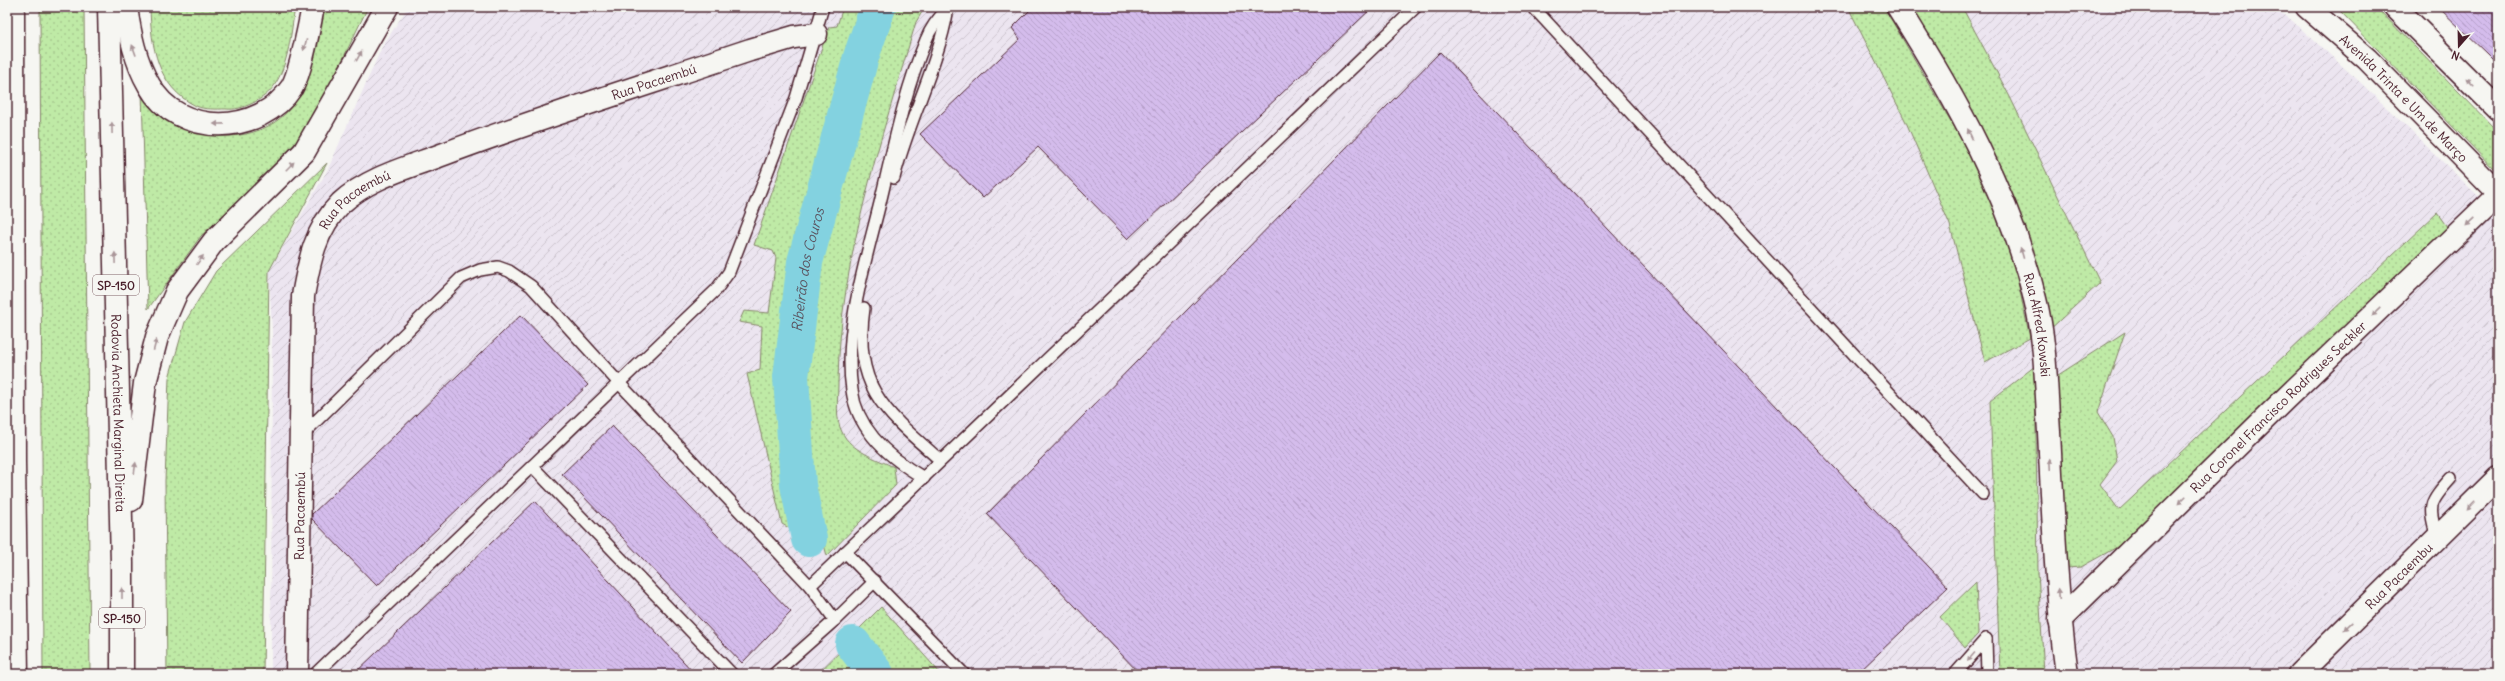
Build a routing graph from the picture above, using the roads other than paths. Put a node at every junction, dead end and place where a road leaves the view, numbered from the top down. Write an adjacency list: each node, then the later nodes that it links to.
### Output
1 (13, 7): 30 (main road)
2 (109, 7): 25 (main road, Rodovia Anchieta Marginal Direita / SP-150, one-way to 2)
3 (126, 7): 4 (main road, one-way to 3)
4 (313, 7)
5 (387, 7): 25 (main road, one-way to 5)
6 (823, 7): 12 (lane)
7 (1416, 7): 17 (lane)
8 (1533, 7): 22 (lane)
9 (1898, 7): 29 (main road, Rua Alfred Kowski, one-way to 9)
10 (2307, 7): 14 (main road, Avenida Trinta e Um de Março)
11 (2395, 7): 13 (main road, one-way to 11)
12 (816, 34): 15 (lane); 16 (main road, Rua Pacaembú)
13 (2498, 109)
14 (2498, 194): 29 (main road, Rua Coronel Francisco Rodrigues Seckler, one-way to 29)
15 (619, 383): 16 (lane); 18 (lane); 27 (lane)
16 (301, 436): 32 (main road, Rua Pacaembú)
17 (940, 460): 19 (lane); 19 (lane)
18 (532, 466): 33 (lane); 34 (lane)
19 (924, 478): 24 (lane)
20 (2451, 478): 23 (lane)
21 (2498, 478): 23 (main road, Rua Pacaembu, one-way to 23)
22 (1983, 494)
23 (2437, 539): 40 (main road, Rua Pacaembu, one-way to 40)
24 (846, 552): 26 (lane); 27 (lane)
25 (122, 562): 31 (main road, Rodovia Anchieta Marginal Direita / SP-150, one-way to 25)
26 (875, 581): 28 (lane); 36 (lane)
27 (810, 586): 28 (lane)
28 (835, 620): 35 (lane)
29 (2060, 620): 39 (main road, Rua Alfred Kowski)
30 (17, 674)
31 (122, 674)
32 (297, 674)
33 (315, 674)
34 (732, 674)
35 (774, 674)
36 (964, 674)
37 (1956, 674): 38 (lane, one-way to 37)
38 (1987, 674)
39 (2067, 674)
40 (2299, 674)

